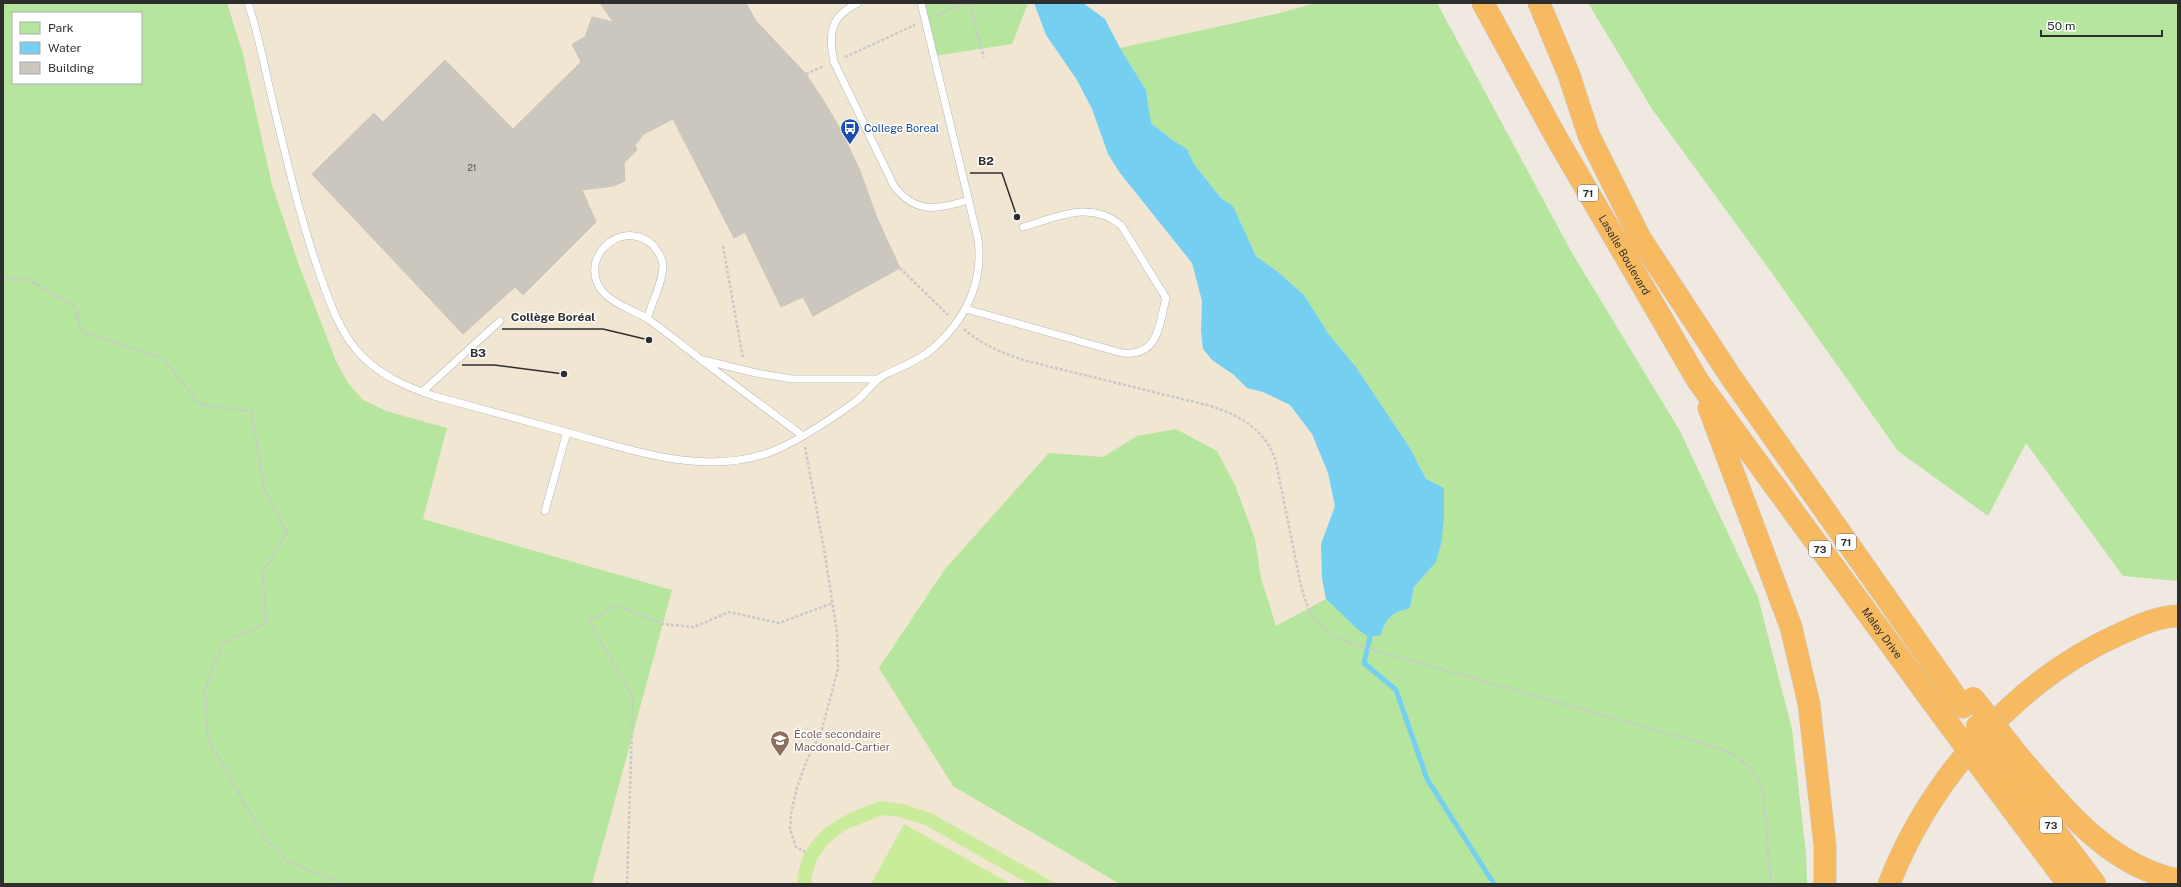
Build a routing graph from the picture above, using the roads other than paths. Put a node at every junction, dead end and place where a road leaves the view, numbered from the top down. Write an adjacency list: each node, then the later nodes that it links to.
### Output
1 (248, 3): 15 (lane)
2 (858, 3): 6 (lane)
3 (921, 3): 6 (lane)
4 (1483, 3): 14 (highway, Lasalle Boulevard / 71)
5 (1539, 3): 12 (highway, Lasalle Boulevard / 71)
6 (969, 200): 8 (lane)
7 (1023, 227): 8 (lane)
8 (966, 309): 13 (lane)
9 (647, 319): 9 (lane); 11 (lane)
10 (500, 321): 15 (lane)
11 (700, 359): 13 (lane); 17 (lane)
12 (1731, 377): 20 (highway, Maley Drive / 71, bridge)
13 (877, 379): 17 (lane)
14 (1698, 381): 20 (highway, Maley Drive / 73, bridge); 22 (highway)
15 (422, 392): 16 (lane)
16 (567, 432): 17 (lane); 18 (lane)
17 (803, 436)
18 (545, 511)
19 (2178, 616): 23 (highway)
20 (2006, 769): 21 (highway); 24 (highway, Maley Drive / 73); 25 (highway, Maley Drive / 73)
21 (2178, 880)
22 (1825, 884)
23 (1889, 884)
24 (2068, 884)
25 (2095, 884)

